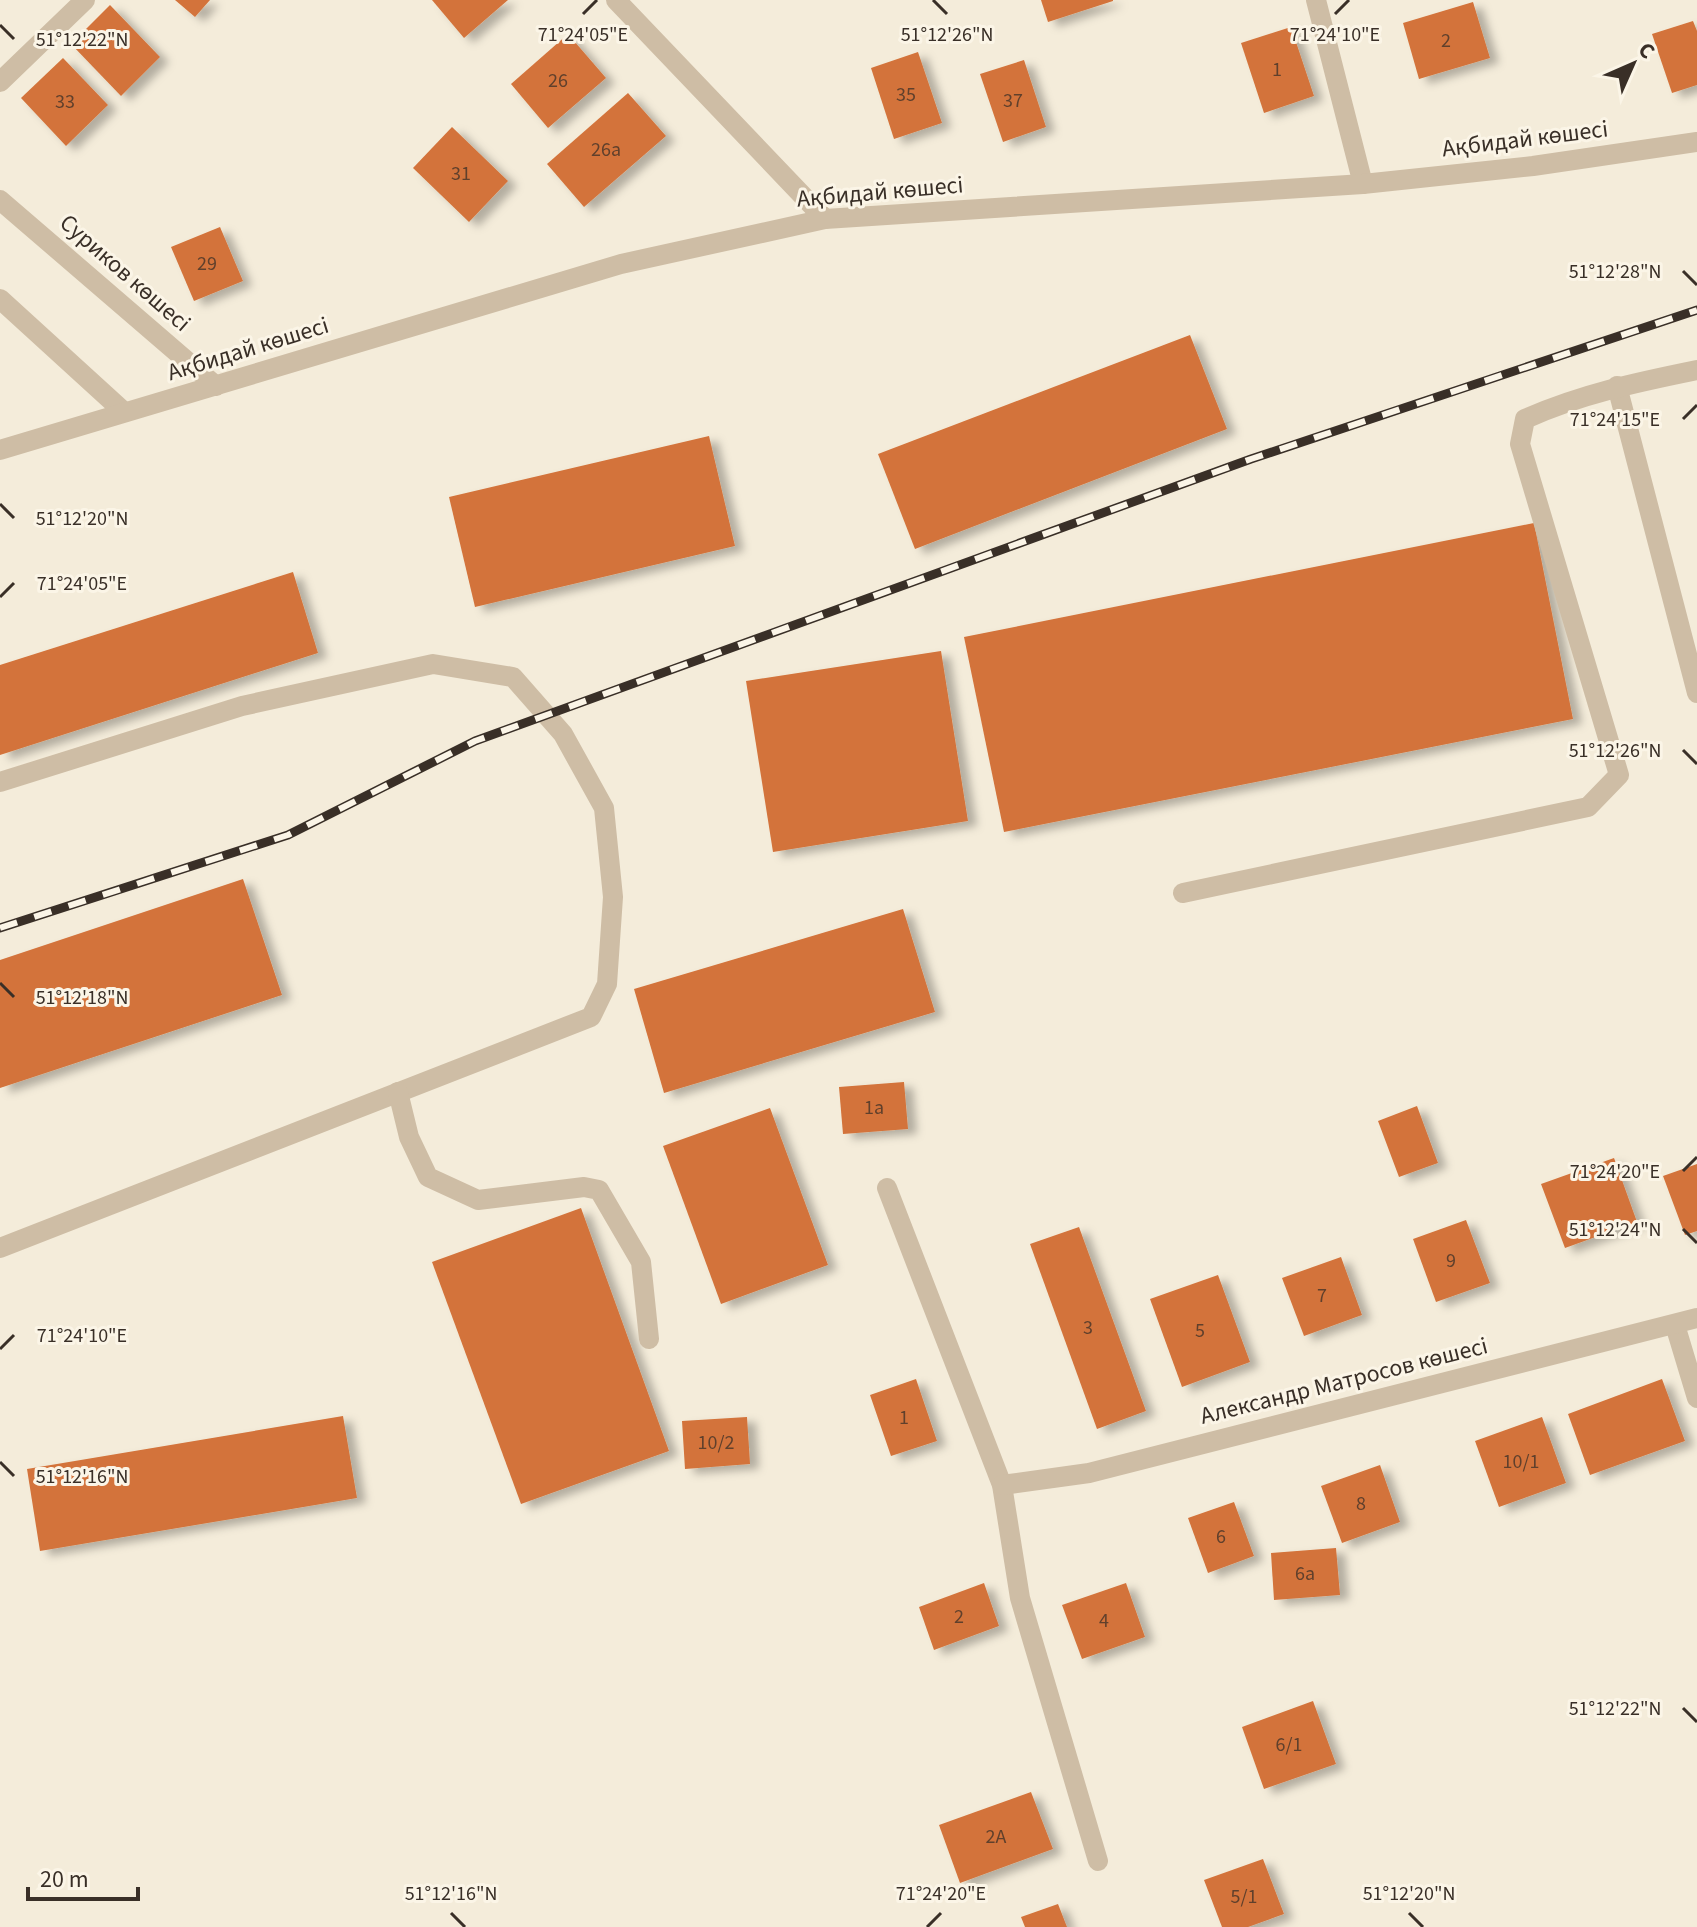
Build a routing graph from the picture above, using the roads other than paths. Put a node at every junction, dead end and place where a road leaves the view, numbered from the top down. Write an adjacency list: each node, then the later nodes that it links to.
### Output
1 (85, 0): 4 (street)
2 (616, 0): 8 (street)
3 (1316, 0): 6 (street)
4 (0, 82)
5 (1697, 142): 6 (street, Ақбидай көшесі)
6 (1363, 184): 8 (street, Ақбидай көшесі)
7 (0, 200): 11 (street, Суриков көшесі)
8 (825, 219): 11 (street, Ақбидай көшесі)
9 (0, 299): 13 (street)
10 (1697, 370): 12 (street)
11 (216, 386): 13 (street, Ақбидай көшесі)
12 (1617, 386): 15 (street); 17 (street)
13 (124, 412): 14 (street, Ақбидай көшесі)
14 (0, 450)
15 (1697, 693)
16 (0, 782): 18 (street)
17 (1183, 893)
18 (398, 1092): 20 (street); 23 (street)
19 (887, 1188): 25 (street)
20 (0, 1248)
21 (1697, 1318): 22 (street, Александр Матросов көшесі)
22 (1675, 1325): 24 (street); 25 (street, Александр Матросов көшесі)
23 (649, 1339)
24 (1697, 1398)
25 (1002, 1485): 26 (street)
26 (1098, 1861)

